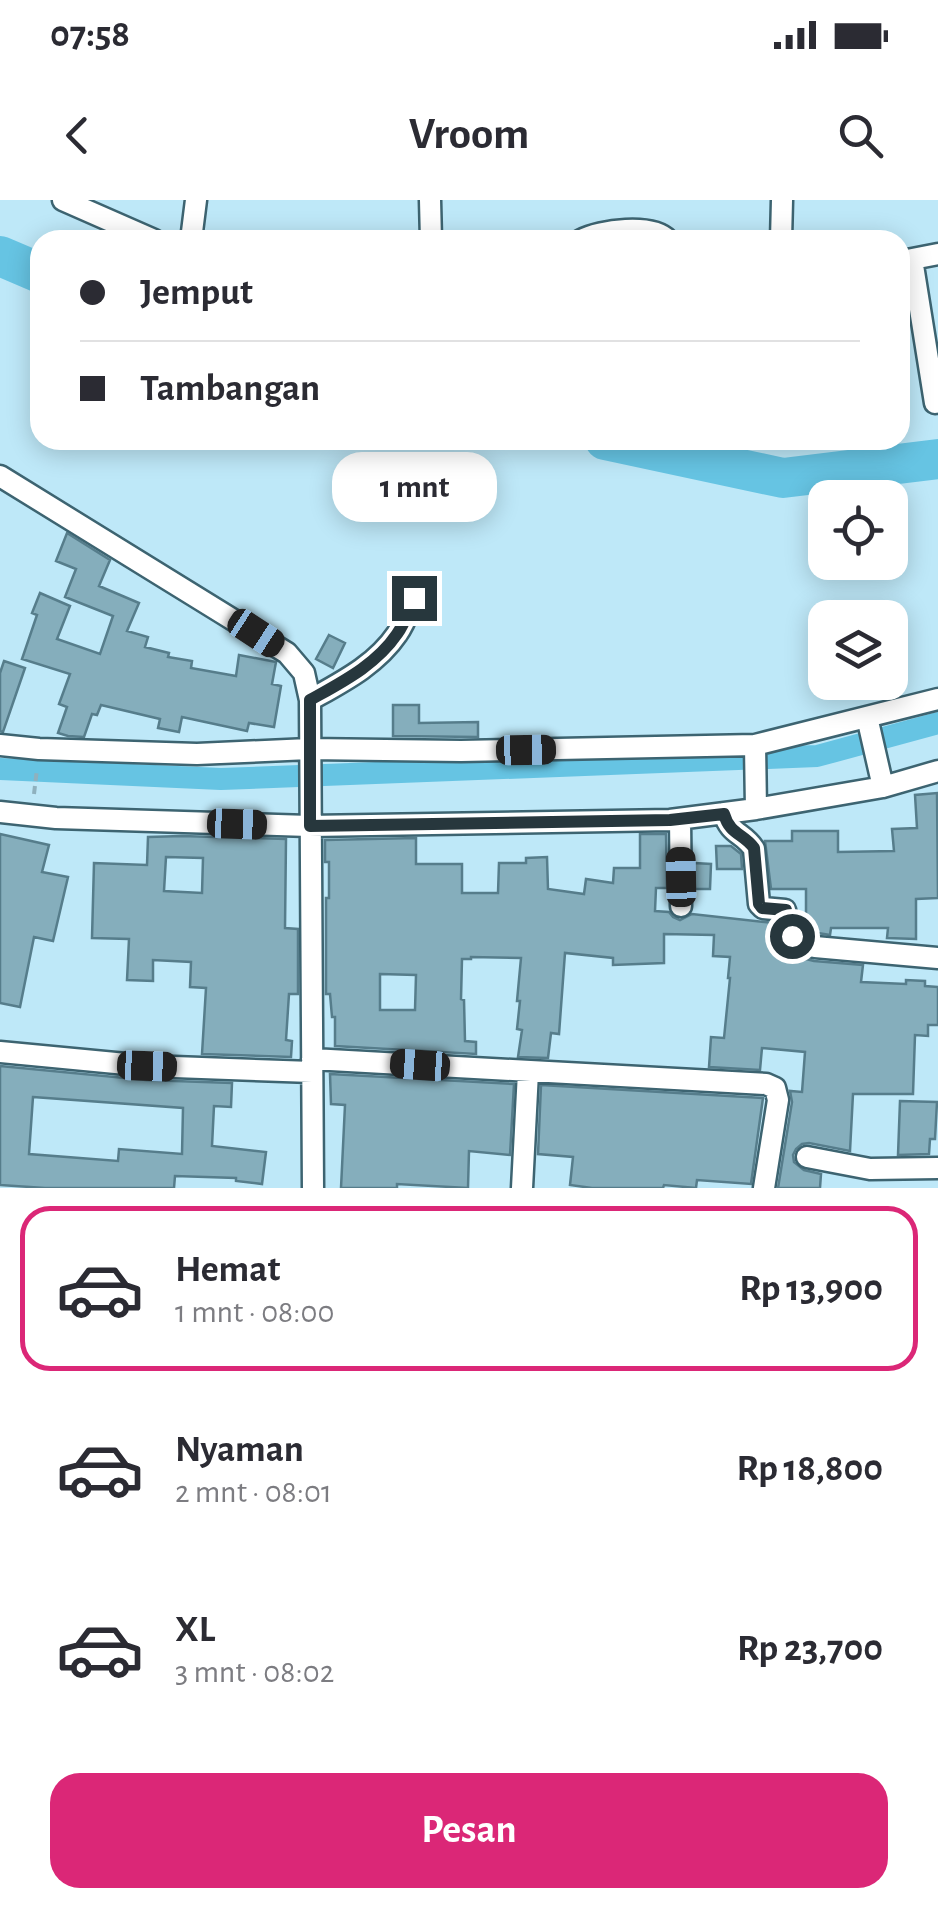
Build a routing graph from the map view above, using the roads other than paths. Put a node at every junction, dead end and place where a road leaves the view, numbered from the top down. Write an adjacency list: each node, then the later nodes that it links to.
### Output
1 (63, 200): 5 (street)
2 (196, 200): 6 (street)
3 (430, 200): 7 (street)
4 (782, 200): 8 (street)
5 (131, 230)
6 (192, 230)
7 (430, 230)
8 (781, 230)
9 (938, 254): 10 (street)
10 (910, 259)
11 (910, 280): 12 (street)
12 (935, 404)
13 (0, 476): 16 (street)
14 (414, 598): 16 (street)
15 (938, 699): 17 (street)
16 (310, 700): 20 (street)
17 (868, 724): 19 (street); 22 (street)
18 (0, 744): 20 (street)
19 (755, 749): 20 (street); 23 (street)
20 (309, 753): 26 (street)
21 (938, 771): 22 (street)
22 (881, 780): 23 (street)
23 (756, 804): 25 (street)
24 (0, 812): 26 (street)
25 (724, 814): 27 (street); 29 (street)
26 (310, 817): 27 (street); 31 (street)
27 (680, 820): 28 (street)
28 (681, 906)
29 (938, 958)
30 (0, 1052): 31 (street)
31 (312, 1065): 32 (street); 35 (street)
32 (528, 1072): 36 (street); 37 (street)
33 (807, 1157): 34 (street)
34 (938, 1168)
35 (313, 1188)
36 (522, 1188)
37 (764, 1188)

